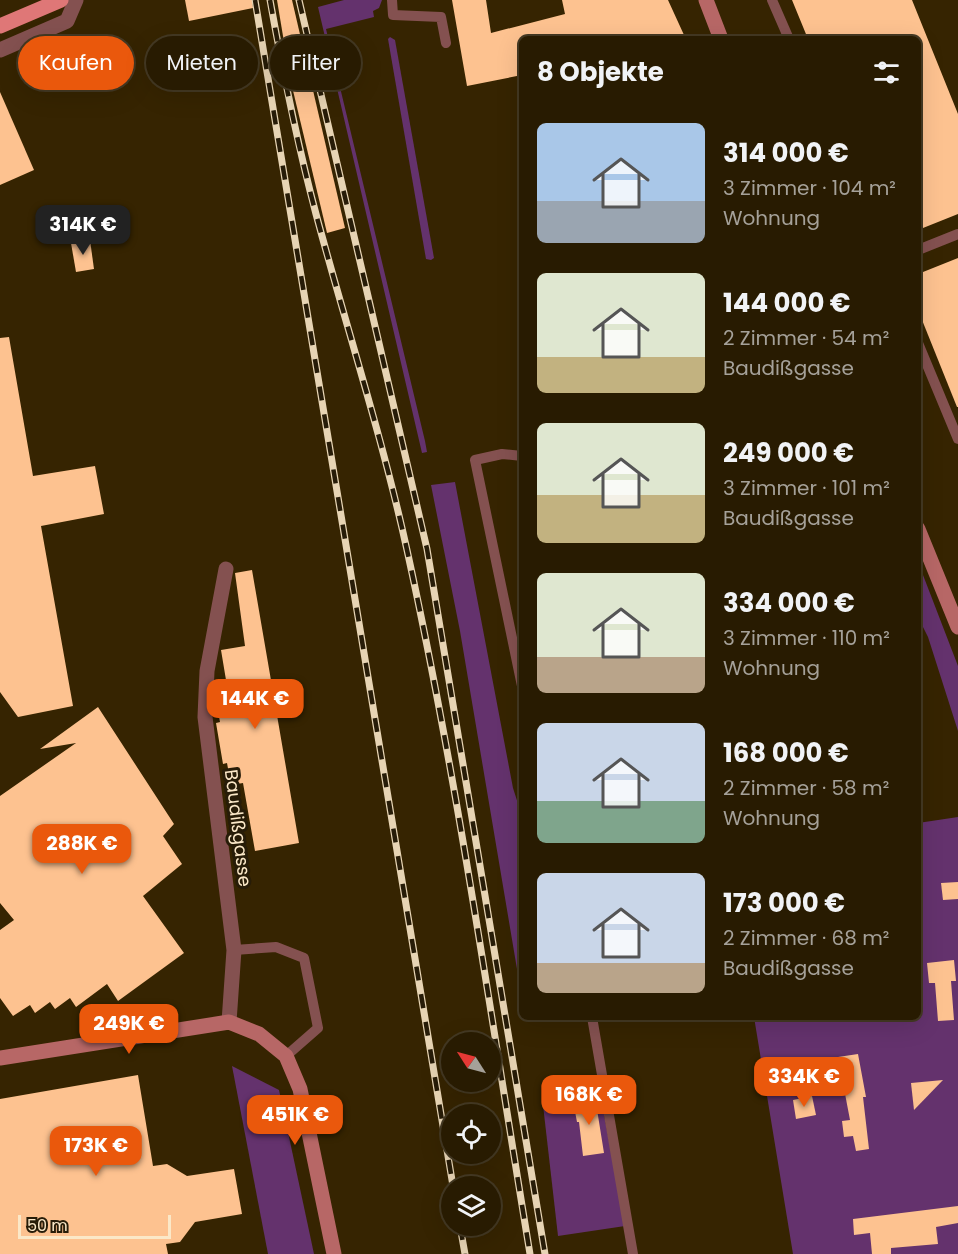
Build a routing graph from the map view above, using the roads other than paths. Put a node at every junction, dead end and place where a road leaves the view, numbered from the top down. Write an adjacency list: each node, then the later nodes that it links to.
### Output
1 (392, 0): 8 (lane)
2 (706, 0): 6 (street)
3 (772, 0): 7 (lane)
4 (71, 3): 5 (main road); 9 (street)
5 (0, 26)
6 (721, 36)
7 (788, 36)
8 (446, 43)
9 (0, 50)
10 (958, 234): 11 (lane)
11 (921, 249)
12 (921, 350): 13 (lane)
13 (958, 439)
14 (519, 456): 18 (lane)
15 (921, 536): 17 (street)
16 (226, 569): 19 (street, Baudißgasse)
17 (958, 627)
18 (519, 672)
19 (234, 950): 21 (street, Baudißgasse); 22 (lane)
20 (593, 1020): 25 (lane)
21 (229, 1022): 22 (street); 23 (street)
22 (286, 1056): 24 (street)
23 (0, 1058)
24 (334, 1254)
25 (633, 1254)

